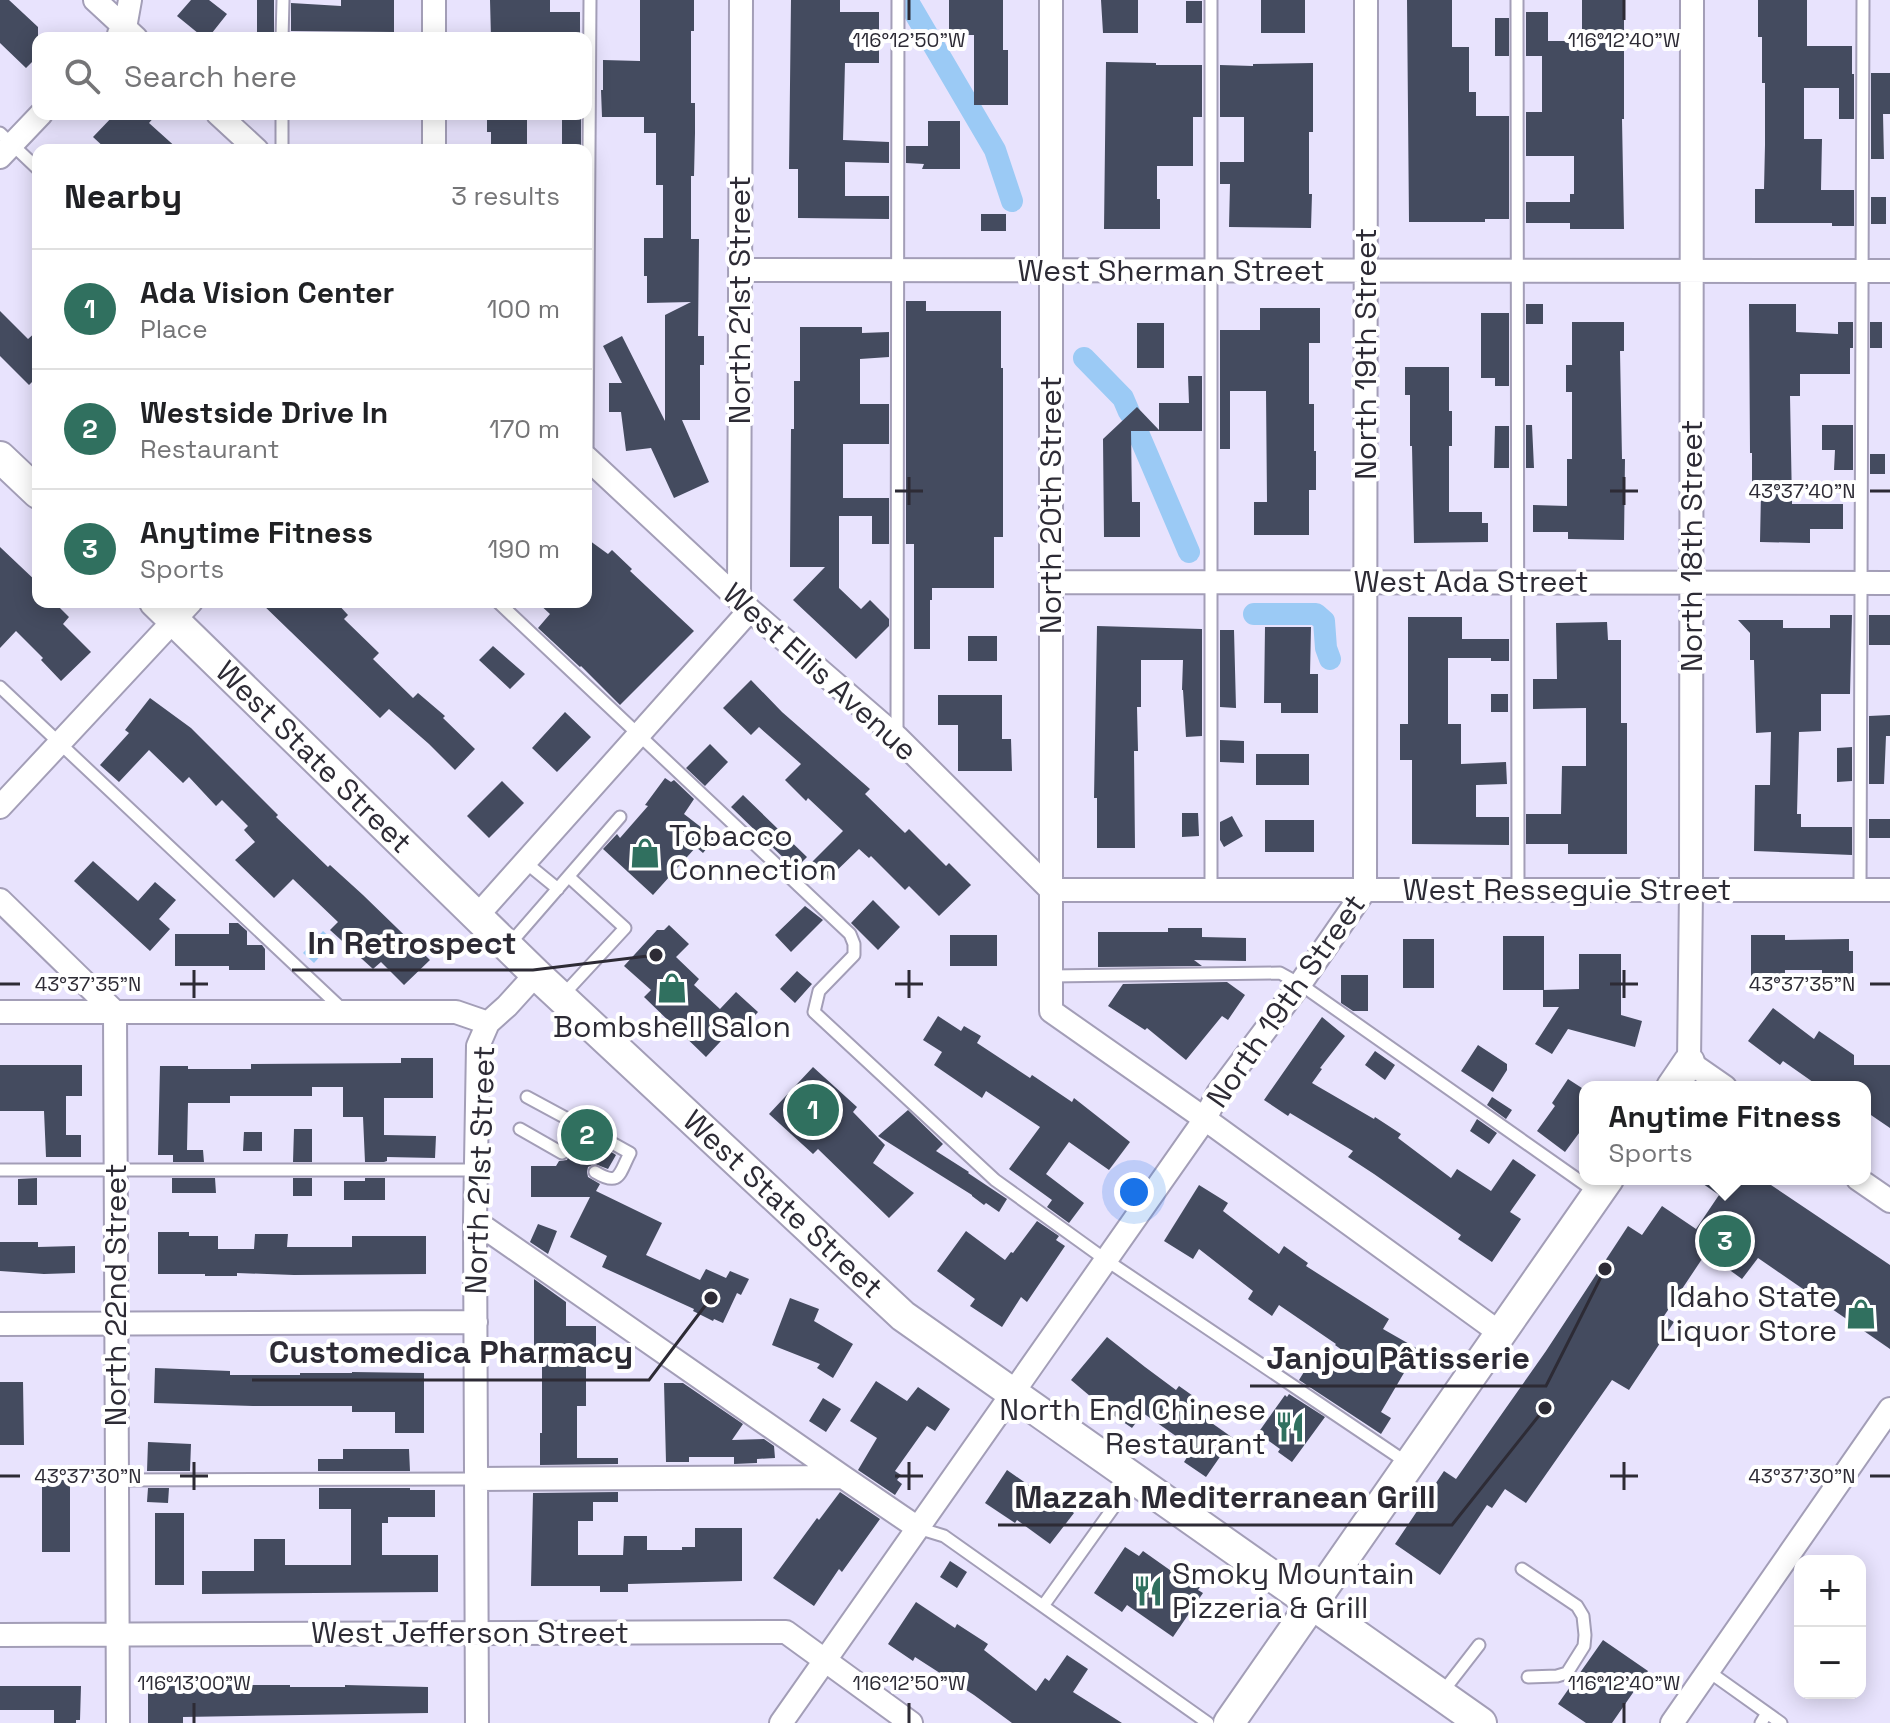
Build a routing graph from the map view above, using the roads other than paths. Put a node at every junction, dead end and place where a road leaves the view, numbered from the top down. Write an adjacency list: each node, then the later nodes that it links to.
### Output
1 (95, 0): 14 (street)
2 (130, 0): 15 (street)
3 (283, 0): 16 (lane)
4 (434, 0): 17 (street)
5 (590, 0): 18 (lane)
6 (741, 0): 30 (street, North 21st Street)
7 (898, 0): 31 (lane)
8 (1051, 0): 32 (street, North 20th Street)
9 (1211, 0): 33 (lane)
10 (1366, 0): 34 (street, North 19th Street)
11 (1517, 0): 35 (lane)
12 (1692, 0): 36 (street, North 18th Street)
13 (1863, 0): 37 (lane)
14 (123, 32)
15 (126, 32)
16 (282, 32)
17 (434, 32)
18 (590, 32)
19 (34, 120): 28 (street)
20 (224, 120): 24 (street)
21 (282, 120): 25 (lane)
22 (434, 120): 26 (street)
23 (589, 120): 27 (lane)
24 (250, 144)
25 (282, 144)
26 (434, 144)
27 (589, 144)
28 (4, 145): 29 (lane)
29 (32, 165)
30 (740, 270): 31 (street, West Sherman Street); 49 (street, North 21st Street)
31 (897, 270): 32 (street, West Sherman Street); 54 (lane)
32 (1051, 270): 33 (street, West Sherman Street); 42 (street, North 20th Street)
33 (1211, 271): 34 (street, West Sherman Street); 43 (lane)
34 (1366, 271): 35 (street, West Sherman Street); 44 (street, North 19th Street)
35 (1518, 271): 36 (street, West Sherman Street); 45 (lane)
36 (1692, 271): 37 (street, West Sherman Street); 46 (street, North 18th Street)
37 (1863, 271): 38 (street, West Sherman Street); 47 (lane)
38 (1890, 271)
39 (0, 457): 41 (main road)
40 (592, 463): 49 (street, West Ellis Avenue)
41 (32, 487)
42 (1051, 582): 43 (street, West Ada Street); 61 (street, North 20th Street)
43 (1211, 582): 44 (street, West Ada Street); 62 (lane)
44 (1366, 582): 45 (street, West Ada Street); 63 (street, North 19th Street)
45 (1518, 582): 46 (street, West Ada Street); 64 (lane)
46 (1692, 582): 47 (street, West Ada Street); 65 (street, North 18th Street)
47 (1861, 583): 48 (street, West Ada Street); 66 (lane)
48 (1890, 583)
49 (744, 605): 53 (street); 54 (street, West Ellis Avenue)
50 (173, 608): 55 (street); 69 (main road, West State Street)
51 (504, 608): 53 (lane)
52 (0, 687): 55 (lane)
53 (639, 735): 58 (street); 97 (lane)
54 (897, 737): 61 (street, West Ellis Avenue)
55 (59, 744): 56 (street); 77 (lane)
56 (0, 807)
57 (620, 817): 59 (lane)
58 (525, 862): 60 (lane); 69 (street)
59 (569, 877): 60 (lane); 74 (lane)
60 (558, 889): 70 (lane)
61 (1051, 890): 62 (street, West Resseguie Street); 72 (street, North 20th Street)
62 (1211, 890): 63 (street, West Resseguie Street)
63 (1365, 890): 64 (street, West Resseguie Street); 73 (street, North 19th Street)
64 (1518, 890): 65 (street, West Resseguie Street)
65 (1691, 890): 66 (street, West Resseguie Street); 79 (street, North 18th Street)
66 (1860, 890): 67 (street, West Resseguie Street)
67 (1890, 890)
68 (0, 900): 76 (street)
69 (477, 916): 70 (main road, West State Street)
70 (508, 946): 71 (main road, West State Street)
71 (536, 974): 74 (main road, West State Street); 78 (street, North 21st Street)
72 (1051, 976): 73 (lane); 83 (street, North 20th Street)
73 (1300, 984): 83 (street, North 19th Street); 90 (lane)
74 (561, 997): 102 (main road, West State Street)
75 (0, 1012): 76 (street)
76 (115, 1012): 77 (street); 91 (street, North 22nd Street)
77 (344, 1012): 78 (street)
78 (488, 1023): 89 (street, North 21st Street)
79 (1689, 1062): 80 (main road); 81 (street)
80 (1676, 1081)
81 (1716, 1081)
82 (527, 1097): 84 (lane)
83 (1205, 1119): 97 (street, North 19th Street); 101 (street)
84 (577, 1124)
85 (520, 1129): 87 (lane)
86 (612, 1143): 92 (lane)
87 (562, 1153)
88 (0, 1170): 91 (lane)
89 (476, 1170): 91 (lane); 96 (street, North 21st Street)
90 (1579, 1170)
91 (116, 1171): 99 (street, North 22nd Street)
92 (595, 1172)
93 (1867, 1185): 95 (street)
94 (1603, 1186): 101 (main road)
95 (1890, 1201)
96 (475, 1221): 98 (street, North 21st Street); 105 (street)
97 (1106, 1260): 102 (street, North 19th Street); 104 (lane)
98 (476, 1322): 99 (street); 106 (street, North 21st Street)
99 (116, 1323): 100 (street); 107 (street, North 22nd Street)
100 (0, 1324)
101 (1500, 1333): 104 (main road)
102 (1012, 1394): 108 (main road, West State Street); 109 (street, North 19th Street)
103 (1890, 1409): 118 (street)
104 (1409, 1465): 111 (main road)
105 (843, 1477): 106 (street); 109 (street)
106 (476, 1479): 107 (lane); 114 (street, North 21st Street)
107 (117, 1480): 113 (street, North 22nd Street)
108 (1134, 1480): 111 (main road, West State Street); 112 (lane)
109 (918, 1528): 112 (lane); 117 (street, North 19th Street)
110 (1522, 1569): 119 (lane)
111 (1311, 1605): 120 (main road, West State Street); 127 (main road)
112 (1043, 1606): 126 (lane)
113 (118, 1634): 114 (street, West Jefferson Street); 115 (street, West Jefferson Street); 122 (street, North 22nd Street)
114 (478, 1634): 117 (street, West Jefferson Street); 123 (street, North 21st Street)
115 (0, 1635)
116 (1479, 1645): 120 (lane)
117 (826, 1659): 124 (street, North 19th Street); 125 (street, West Jefferson Street)
118 (1708, 1671): 121 (lane); 129 (street)
119 (1528, 1677)
120 (1441, 1695): 128 (main road, West State Street)
121 (1764, 1718): 130 (lane)
122 (118, 1723)
123 (477, 1723)
124 (781, 1723)
125 (911, 1723)
126 (1208, 1723)
127 (1229, 1723)
128 (1481, 1723)
129 (1672, 1723)
130 (1781, 1723)

